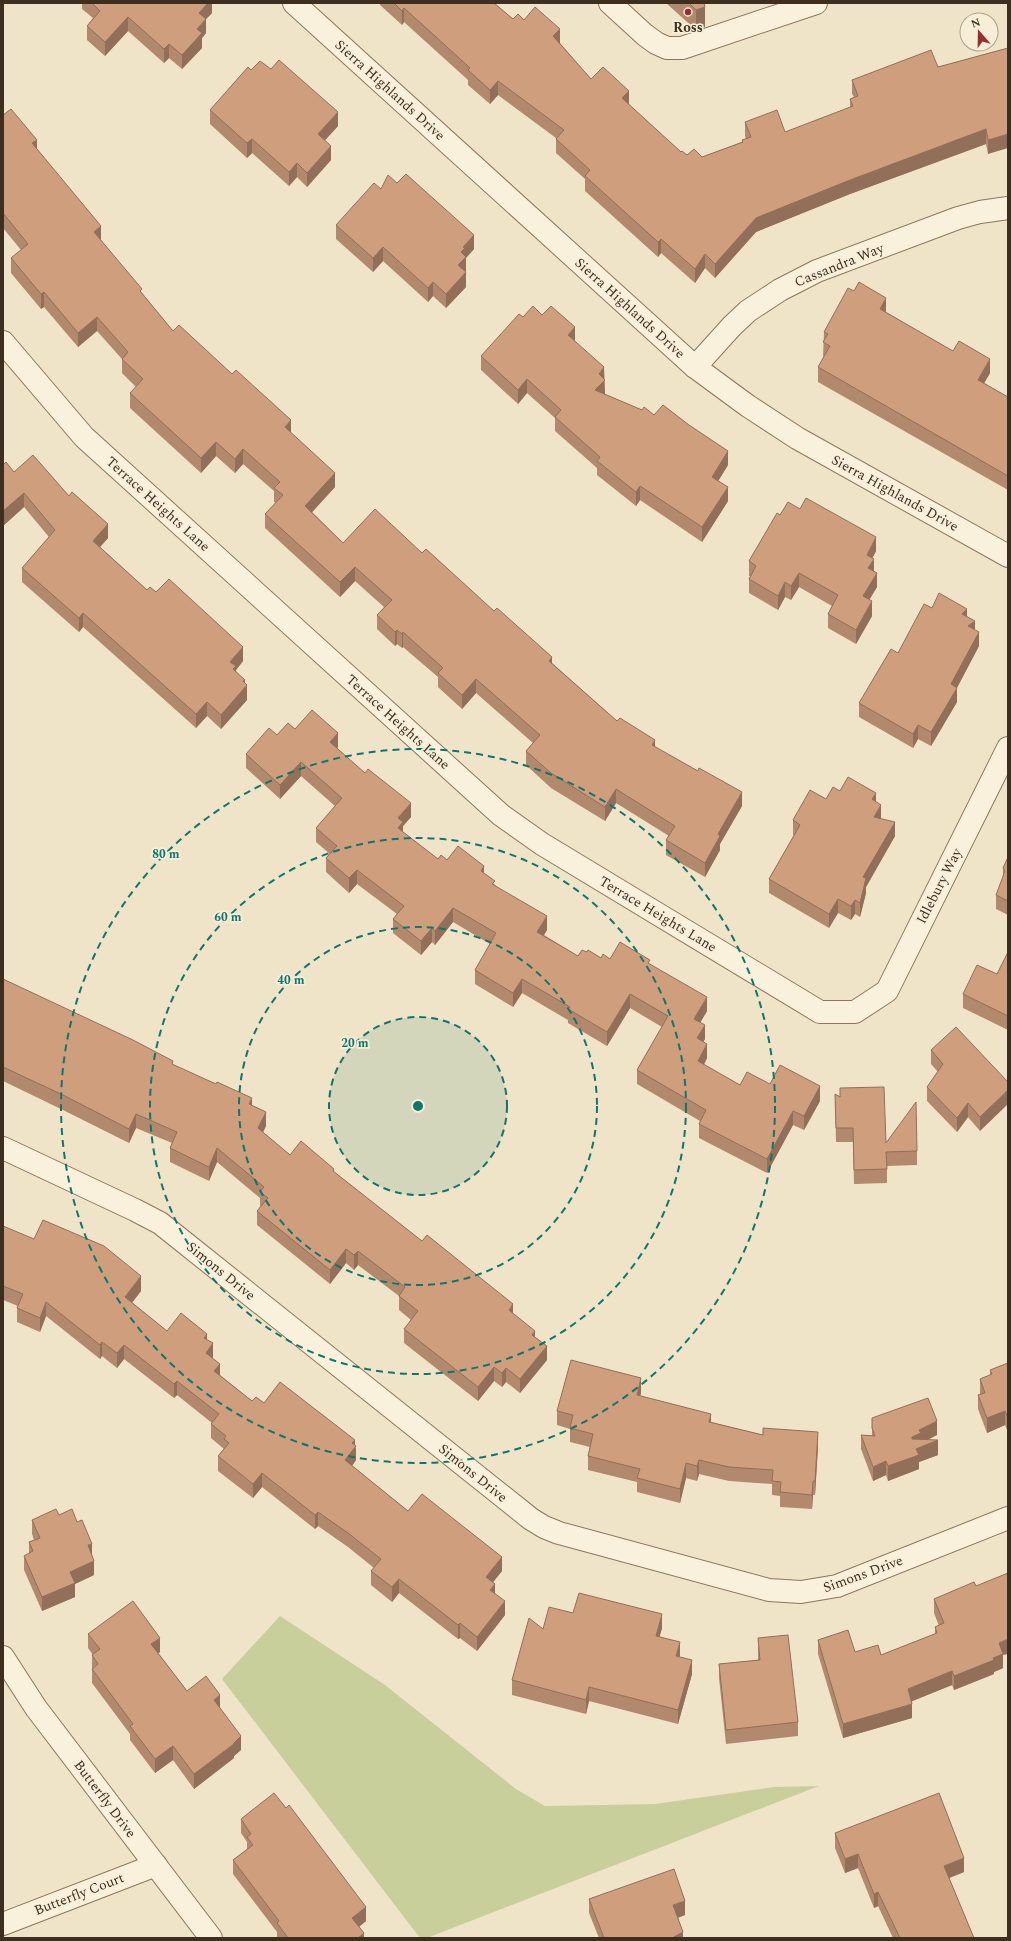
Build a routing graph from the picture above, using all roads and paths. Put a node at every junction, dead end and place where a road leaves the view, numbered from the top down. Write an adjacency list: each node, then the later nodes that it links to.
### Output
1 (294, 3): 6 (street, Sierra Highlands Drive)
2 (610, 3): 3 (street)
3 (816, 3)
4 (1008, 208): 6 (street, Cassandra Way)
5 (3, 342): 9 (street, Terrace Heights Lane)
6 (695, 367): 7 (street, Sierra Highlands Drive)
7 (1008, 556)
8 (1008, 748): 9 (street, Idlebury Way)
9 (855, 1012)
10 (3, 1148): 11 (street, Simons Drive)
11 (1008, 1518)
12 (3, 1657): 13 (street, Butterfly Drive)
13 (156, 1865): 14 (street, Butterfly Court); 15 (street, Butterfly Drive)
14 (3, 1924)
15 (211, 1938)

